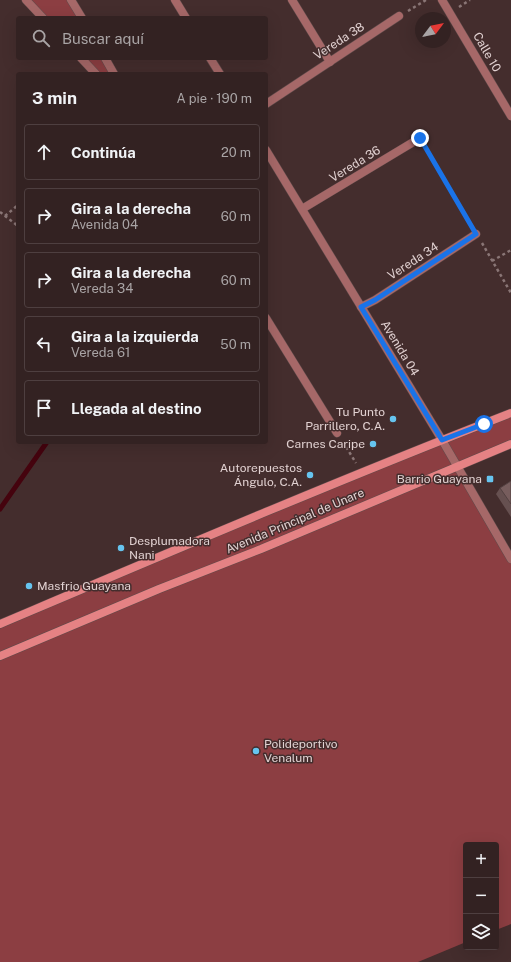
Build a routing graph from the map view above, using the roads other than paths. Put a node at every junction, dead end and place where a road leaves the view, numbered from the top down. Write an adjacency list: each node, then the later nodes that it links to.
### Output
1 (26, 0): 6 (street)
2 (71, 0): 7 (street)
3 (175, 0): 8 (street)
4 (292, 0): 13 (street)
5 (442, 0): 18 (street, Calle 10)
6 (41, 16)
7 (81, 16)
8 (185, 16)
9 (399, 16): 13 (street, Vereda 38)
10 (83, 60): 14 (street)
11 (106, 60): 15 (street)
12 (211, 60): 16 (street)
13 (330, 62): 17 (street, Vereda 38)
14 (94, 72)
15 (113, 72)
16 (219, 72)
17 (268, 103)
18 (511, 116)
19 (420, 138): 21 (street, Vereda 36)
20 (268, 153): 21 (street, Avenida 04)
21 (302, 209): 23 (street, Avenida 04)
22 (476, 234): 23 (street, Vereda 34)
23 (361, 307): 27 (street, Avenida 04)
24 (268, 321): 26 (street)
25 (511, 414): 27 (street, Avenida Principal de Unare)
26 (338, 433)
27 (442, 440): 29 (street, Avenida 04); 31 (street, Avenida Principal de Unare)
28 (511, 444): 29 (street, Avenida Principal de Unare)
29 (457, 466): 30 (street, Avenida 04); 32 (street, Avenida Principal de Unare)
30 (511, 559)
31 (0, 624)
32 (0, 656)

